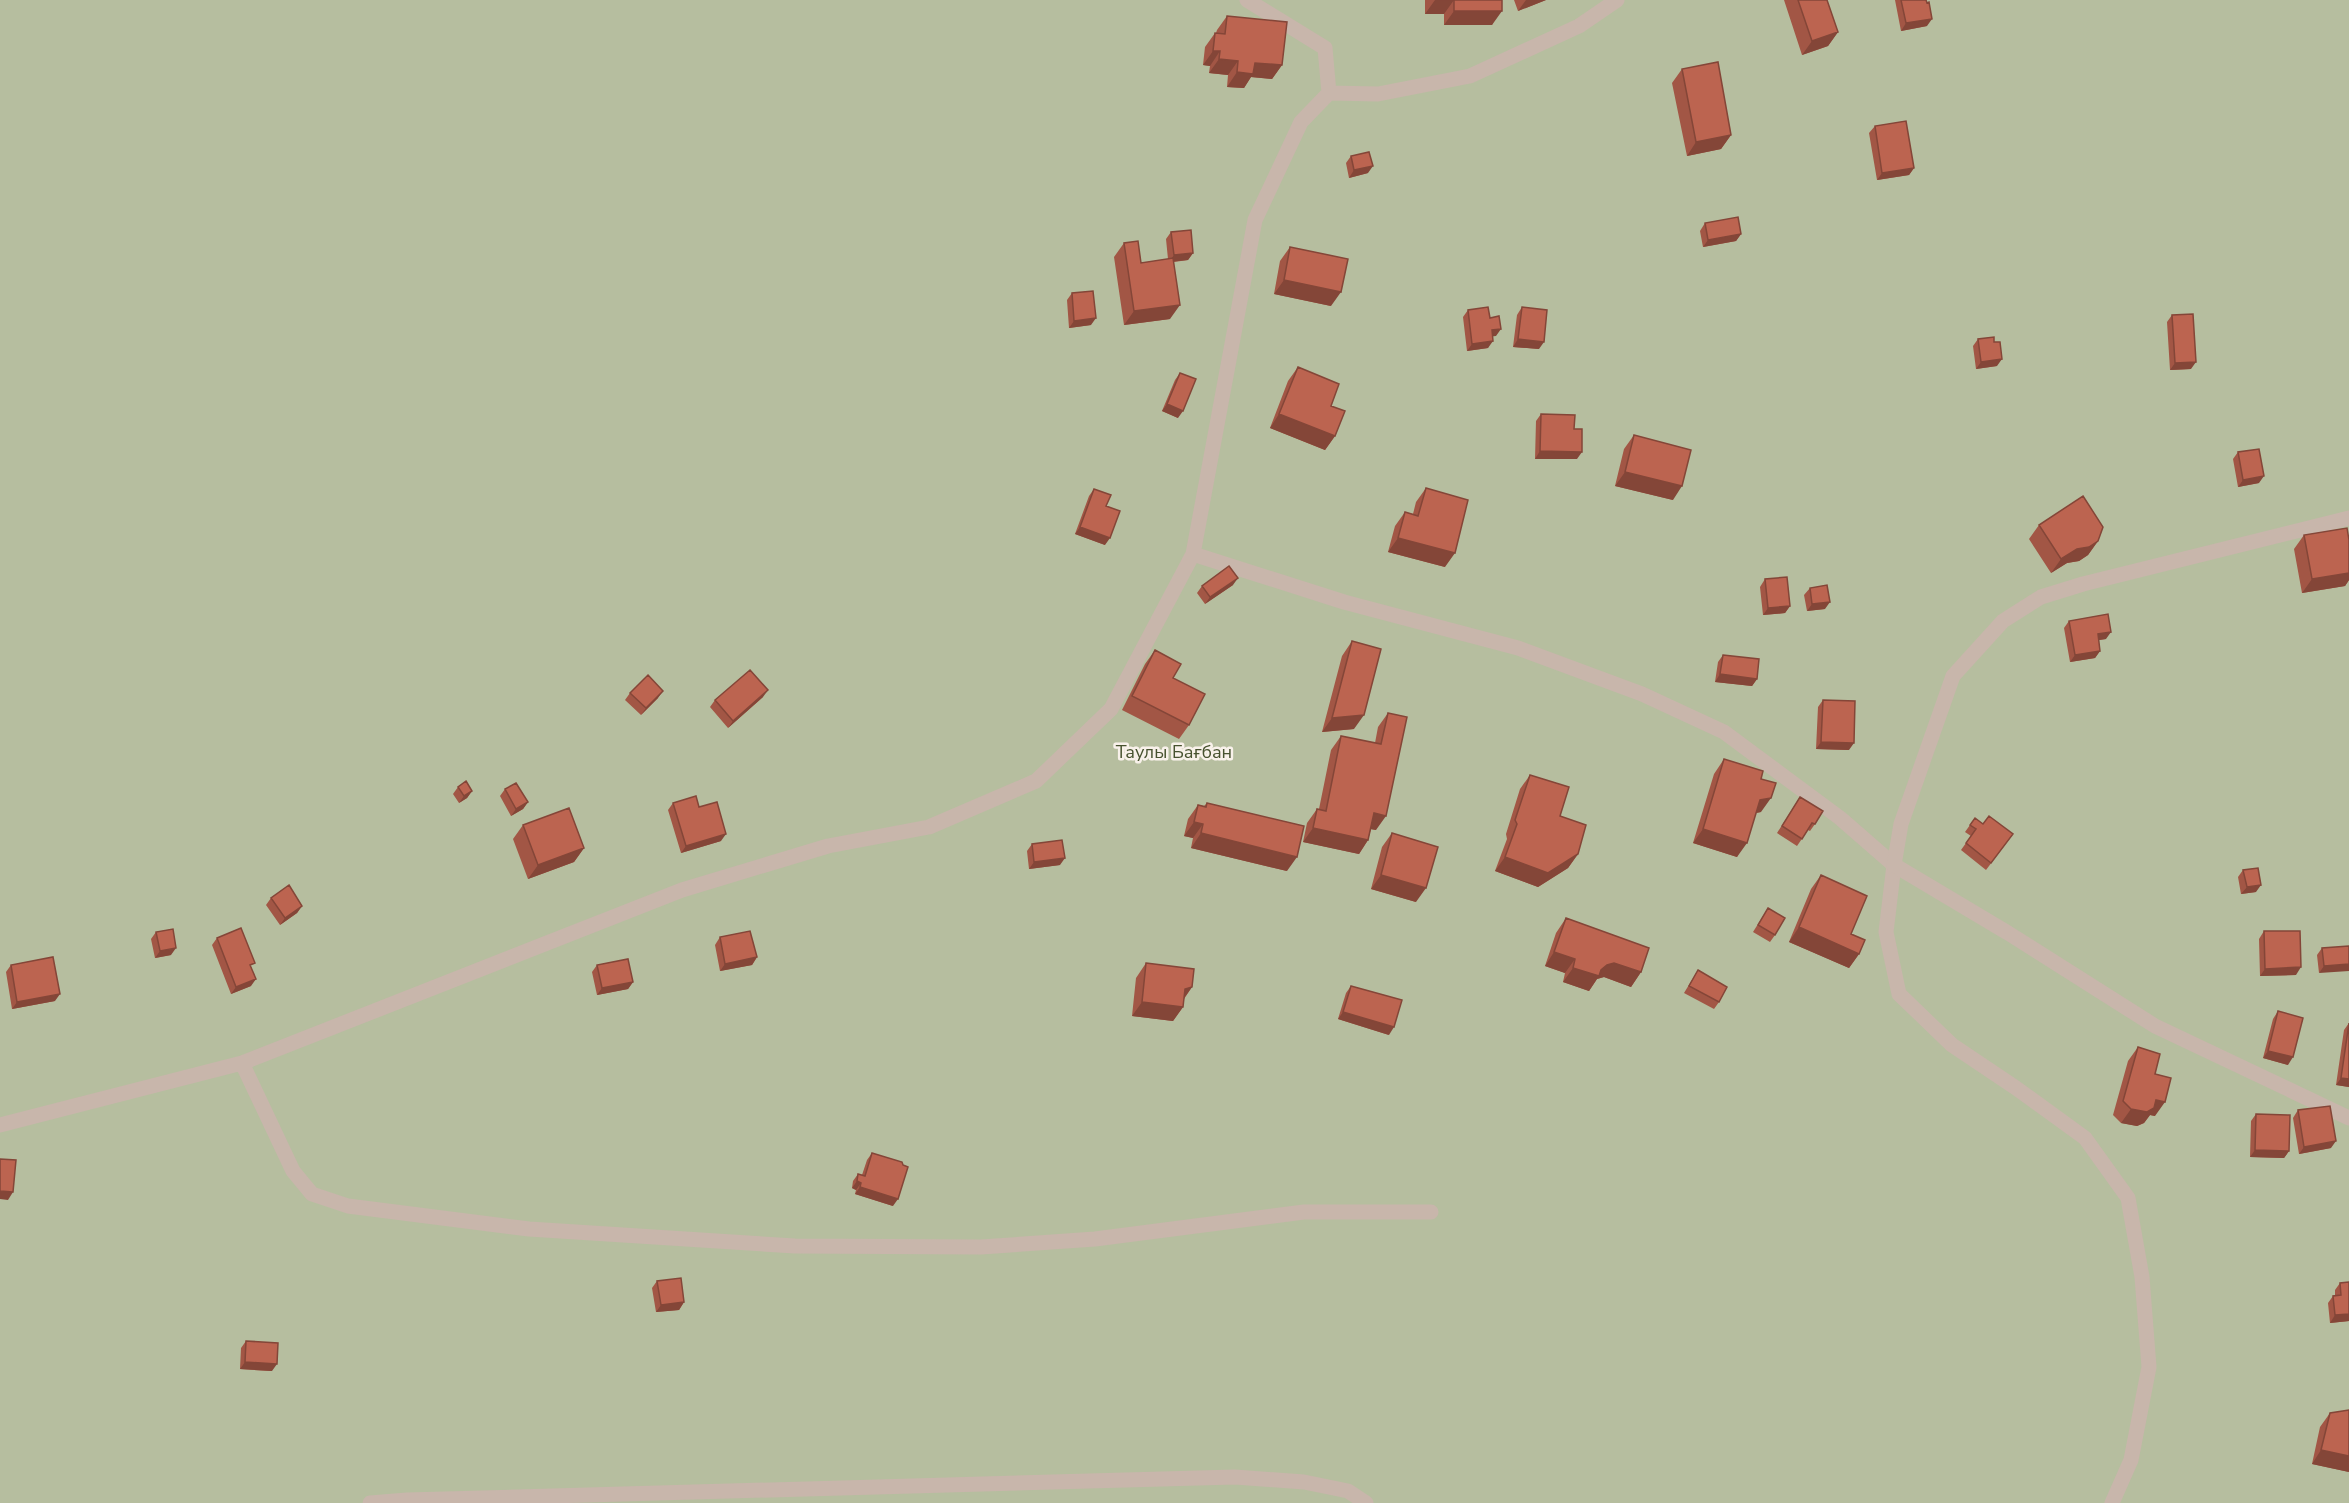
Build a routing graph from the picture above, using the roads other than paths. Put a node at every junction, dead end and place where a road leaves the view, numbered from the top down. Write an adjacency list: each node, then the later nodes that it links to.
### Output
1 (1247, 0): 3 (street)
2 (1617, 0): 3 (street)
3 (1329, 93): 5 (street)
4 (2349, 518): 6 (street)
5 (1192, 554): 6 (street); 7 (street)
6 (1893, 865): 8 (street); 13 (street)
7 (242, 1063): 9 (street); 10 (street)
8 (2349, 1118)
9 (0, 1125)
10 (1431, 1212)
11 (370, 1503): 12 (street)
12 (1366, 1503)
13 (2112, 1503)

